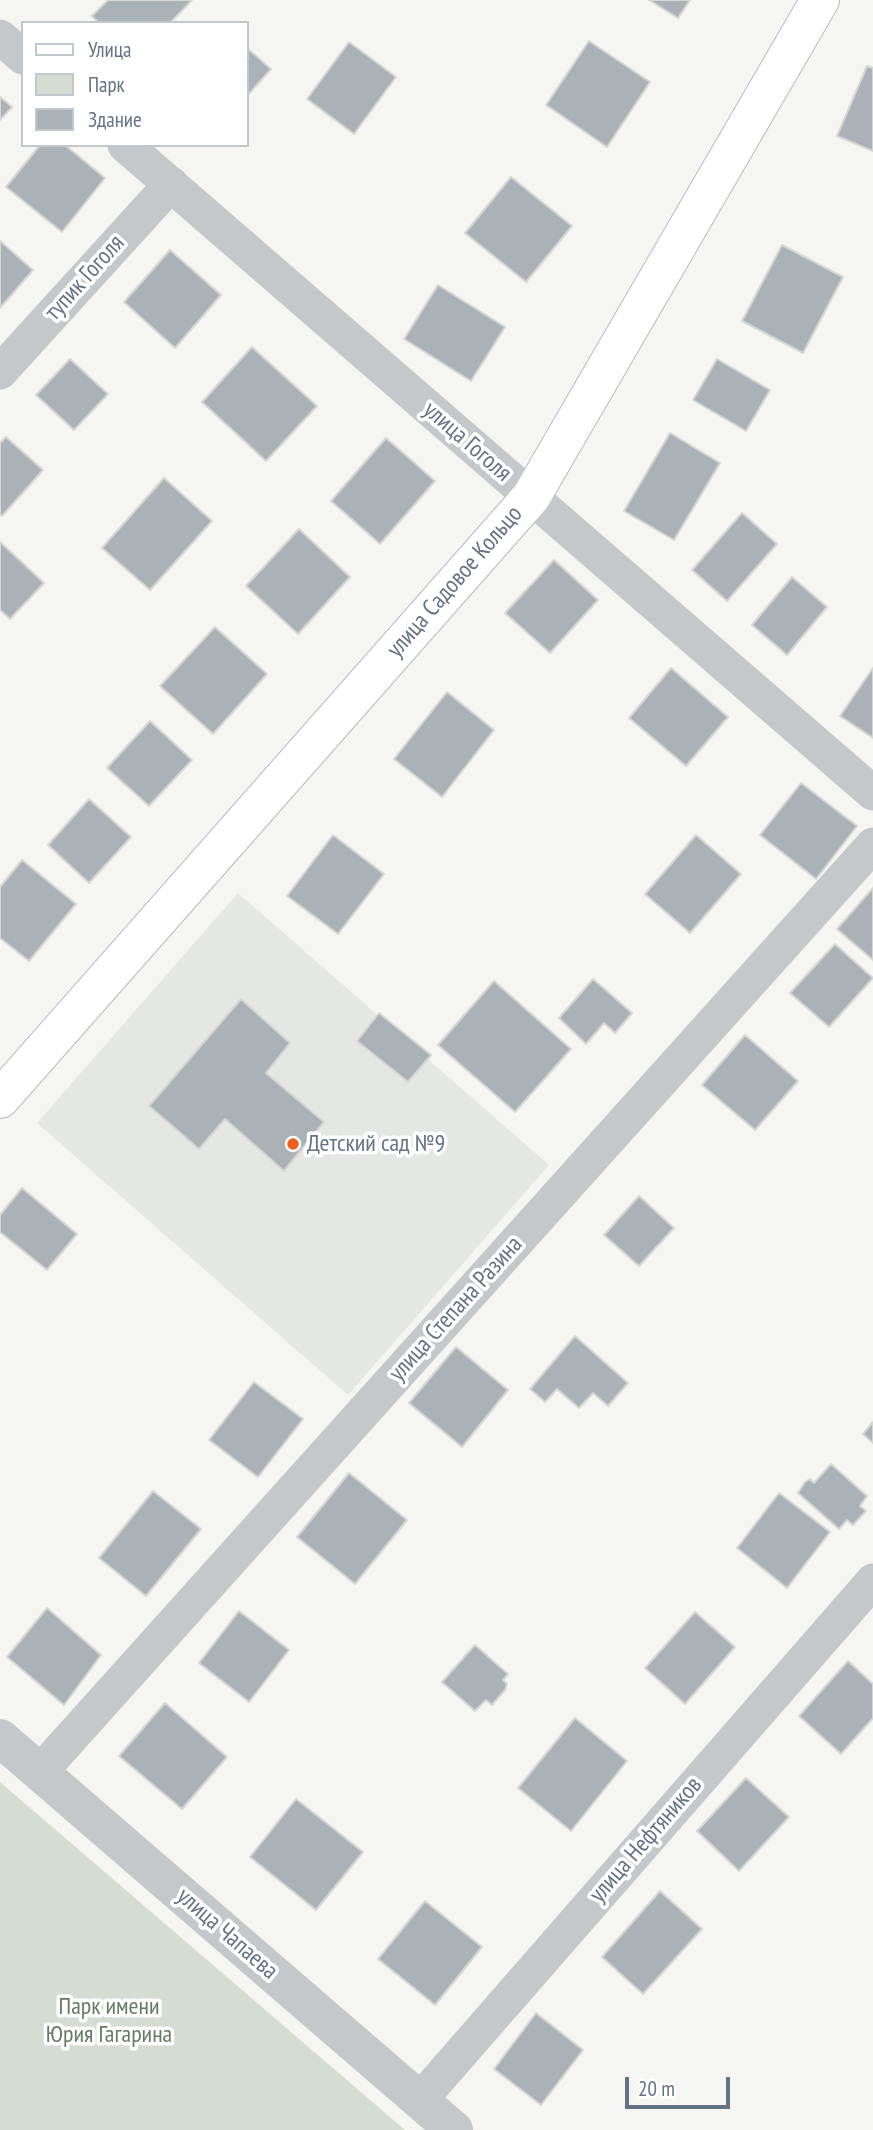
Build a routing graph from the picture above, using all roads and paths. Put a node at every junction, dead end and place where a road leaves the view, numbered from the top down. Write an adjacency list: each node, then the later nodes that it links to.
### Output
1 (820, 0): 7 (main road, улица Садовое Кольцо)
2 (0, 37): 3 (street)
3 (21, 55)
4 (127, 147): 5 (street, улица Гоголя)
5 (171, 184): 6 (street, тупик Гоголя); 7 (street, улица Гоголя)
6 (0, 372)
7 (531, 497): 8 (street, улица Гоголя); 10 (main road, улица Садовое Кольцо)
8 (873, 793)
9 (873, 845): 13 (street, улица Степана Разина)
10 (0, 1099)
11 (873, 1581): 14 (street, улица Нефтяников)
12 (0, 1738): 13 (street, улица Чапаева)
13 (40, 1772): 14 (street, улица Чапаева)
14 (420, 2099): 15 (street, улица Чапаева)
15 (454, 2130)

